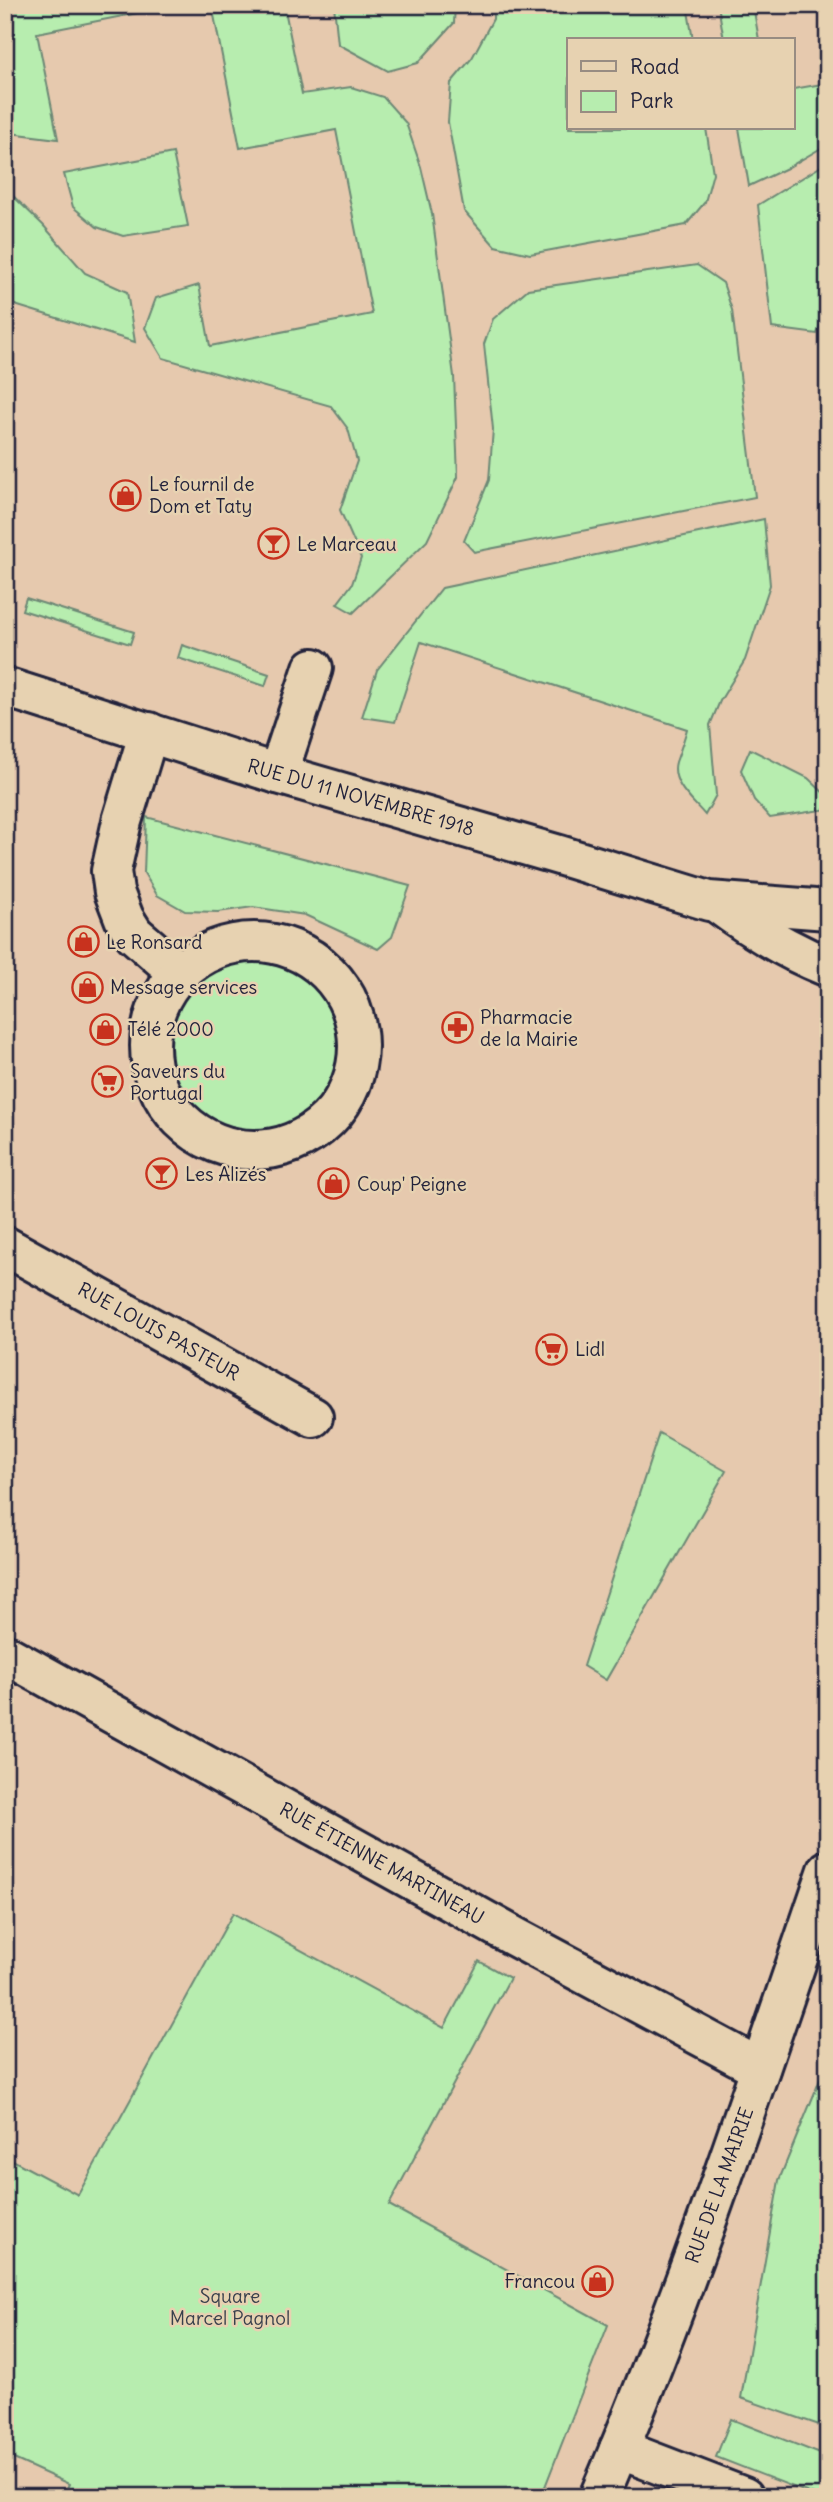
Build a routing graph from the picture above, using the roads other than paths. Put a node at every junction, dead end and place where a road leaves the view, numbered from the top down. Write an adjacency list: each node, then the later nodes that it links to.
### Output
1 (313, 668): 4 (street)
2 (5, 687): 3 (street, RUE DU 11 NOVEMBRE 1918)
3 (149, 732): 4 (street, RUE DU 11 NOVEMBRE 1918); 8 (street)
4 (278, 774): 5 (street, RUE DU 11 NOVEMBRE 1918)
5 (717, 903): 6 (street, RUE DU 11 NOVEMBRE 1918); 7 (street, RUE DU 11 NOVEMBRE 1918)
6 (828, 910)
7 (828, 967)
8 (178, 972): 8 (street)
9 (5, 1246): 10 (street, RUE LOUIS PASTEUR)
10 (313, 1417)
11 (5, 1654): 13 (street, RUE ÉTIENNE MARTINEAU)
12 (828, 1870): 13 (street, RUE DE LA MAIRIE)
13 (760, 2068): 14 (street, RUE DE LA MAIRIE)
14 (620, 2449): 15 (street, RUE DE LA MAIRIE); 16 (street)
15 (598, 2497)
16 (744, 2497)

